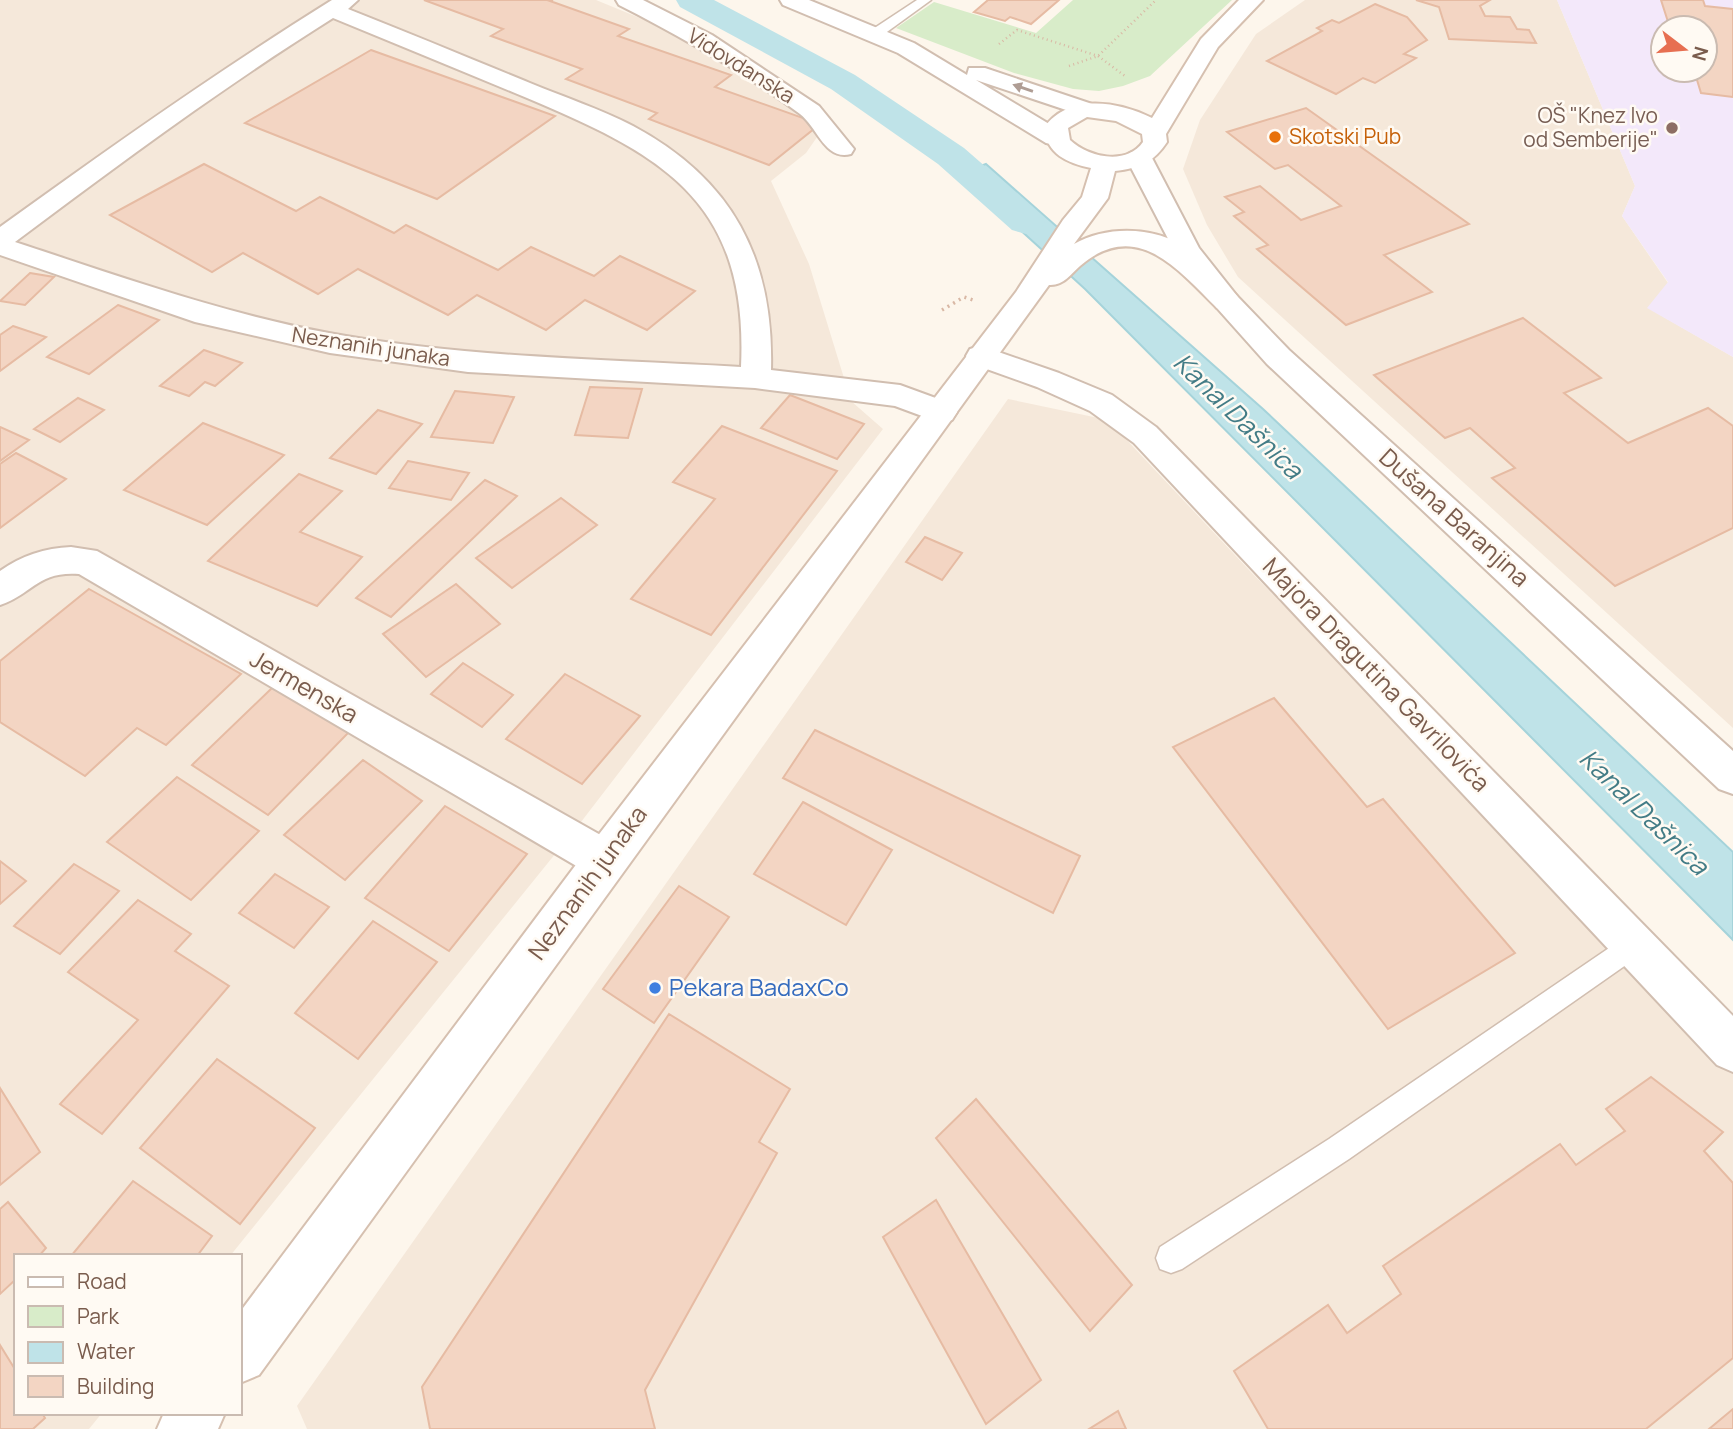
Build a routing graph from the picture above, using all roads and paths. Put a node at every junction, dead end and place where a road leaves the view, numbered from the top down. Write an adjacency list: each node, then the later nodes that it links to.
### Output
1 (627, 0): 17 (street, Vidovdanska)
2 (791, 0): 7 (street)
3 (926, 0): 7 (lane)
4 (1156, 0): 10 (path)
5 (1252, 0): 11 (street)
6 (339, 5): 20 (street); 24 (street)
7 (875, 34): 9 (street)
8 (997, 46): 10 (path)
9 (906, 48): 14 (street, one-way to 9); 16 (street)
10 (1098, 56): 12 (path); 13 (path)
11 (1200, 60): 13 (street); 15 (street)
12 (1061, 72)
13 (1145, 92): 14 (street)
14 (1096, 110): 15 (street); 16 (street)
15 (1153, 136): 18 (street)
16 (1063, 146): 18 (street); 19 (street)
17 (842, 149)
18 (1119, 161): 19 (street); 22 (street, Dušana Baranjina)
19 (1083, 235): 22 (street); 23 (street, Neznanih junaka)
20 (0, 240)
21 (0, 246): 24 (street, Neznanih junaka)
22 (1227, 302): 27 (street, Dušana Baranjina)
23 (981, 356): 25 (street, Neznanih junaka); 29 (street, Majora Dragutina Gavrilovića)
24 (755, 378): 25 (street, Neznanih junaka)
25 (941, 412): 28 (street, Neznanih junaka)
26 (0, 591): 28 (street, Jermenska)
27 (1733, 776)
28 (605, 860): 32 (street, Neznanih junaka)
29 (1633, 944): 30 (street, Majora Dragutina Gavrilovića); 31 (lane)
30 (1733, 1049)
31 (1171, 1258)
32 (242, 1353)

